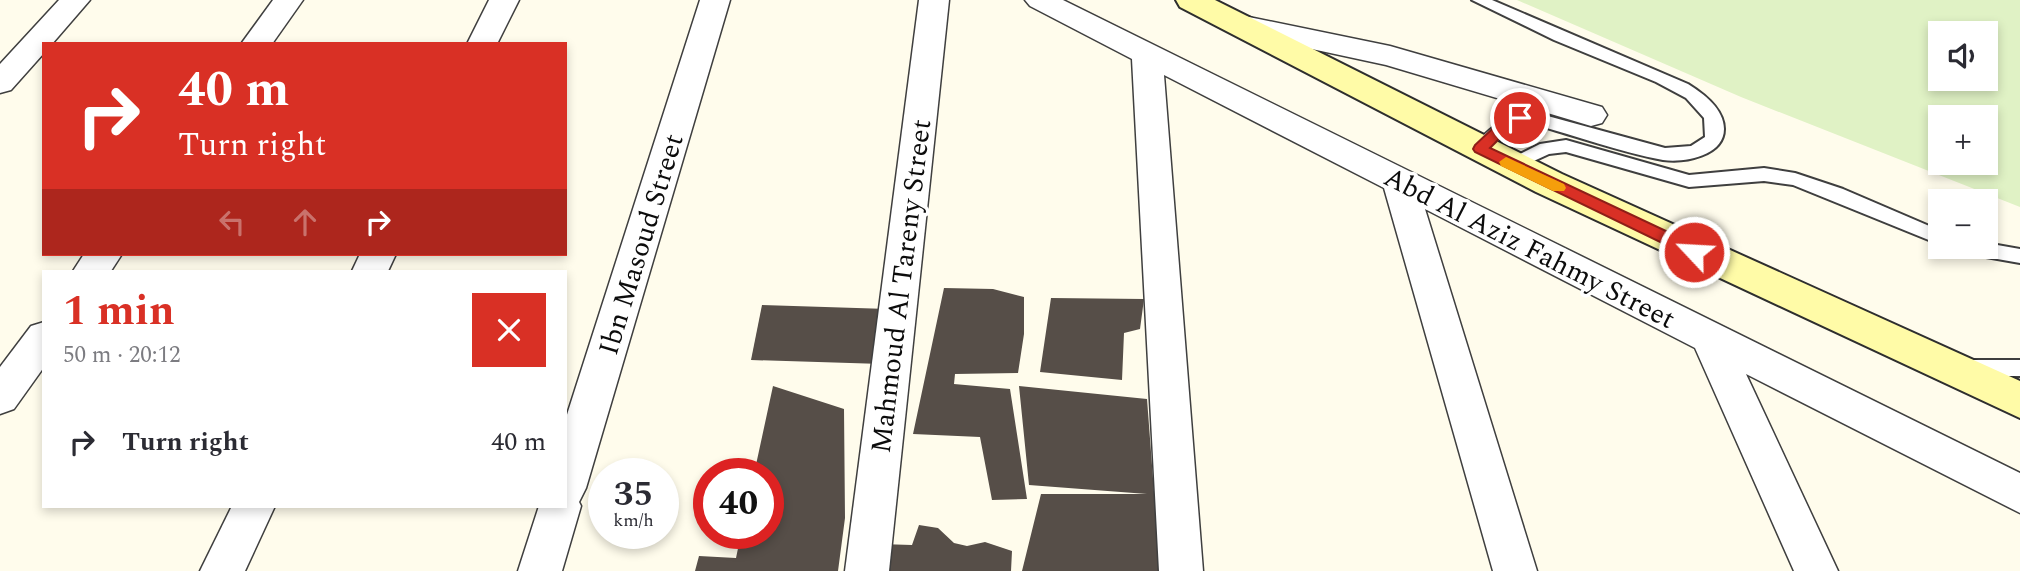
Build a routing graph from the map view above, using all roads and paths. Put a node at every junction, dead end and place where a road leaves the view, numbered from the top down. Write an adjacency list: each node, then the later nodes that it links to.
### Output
1 (75, 0): 13 (street)
2 (288, 0): 10 (street)
3 (504, 0): 11 (street)
4 (715, 0): 29 (street, Ibn Masoud Street)
5 (934, 0): 35 (street, Mahmoud Al Tareny Street)
6 (1040, 0): 12 (street, Abd Al Aziz Fahmy Street)
7 (1191, 0): 9 (street)
8 (1480, 0): 15 (lane)
9 (1244, 25): 14 (street); 15 (street)
10 (257, 42)
11 (483, 42)
12 (1147, 54): 17 (street, Abd Al Aziz Fahmy Street); 36 (street)
13 (0, 83)
14 (1591, 115)
15 (1480, 149): 16 (street)
16 (1512, 165): 18 (lane); 25 (street)
17 (1399, 181): 23 (street, Abd Al Aziz Fahmy Street); 37 (street)
18 (1928, 234)
19 (1998, 252): 21 (lane)
20 (102, 256): 22 (street)
21 (2020, 256)
22 (92, 270)
23 (1709, 337): 30 (street, Abd Al Aziz Fahmy Street); 38 (street)
24 (42, 340): 27 (street)
25 (1942, 366): 26 (lane); 28 (street)
26 (2020, 368)
27 (0, 397)
28 (2020, 400)
29 (567, 481)
30 (2020, 494)
31 (253, 508): 33 (street)
32 (559, 508): 34 (street)
33 (222, 571)
34 (540, 571)
35 (867, 571)
36 (1181, 571)
37 (1515, 571)
38 (1816, 571)

